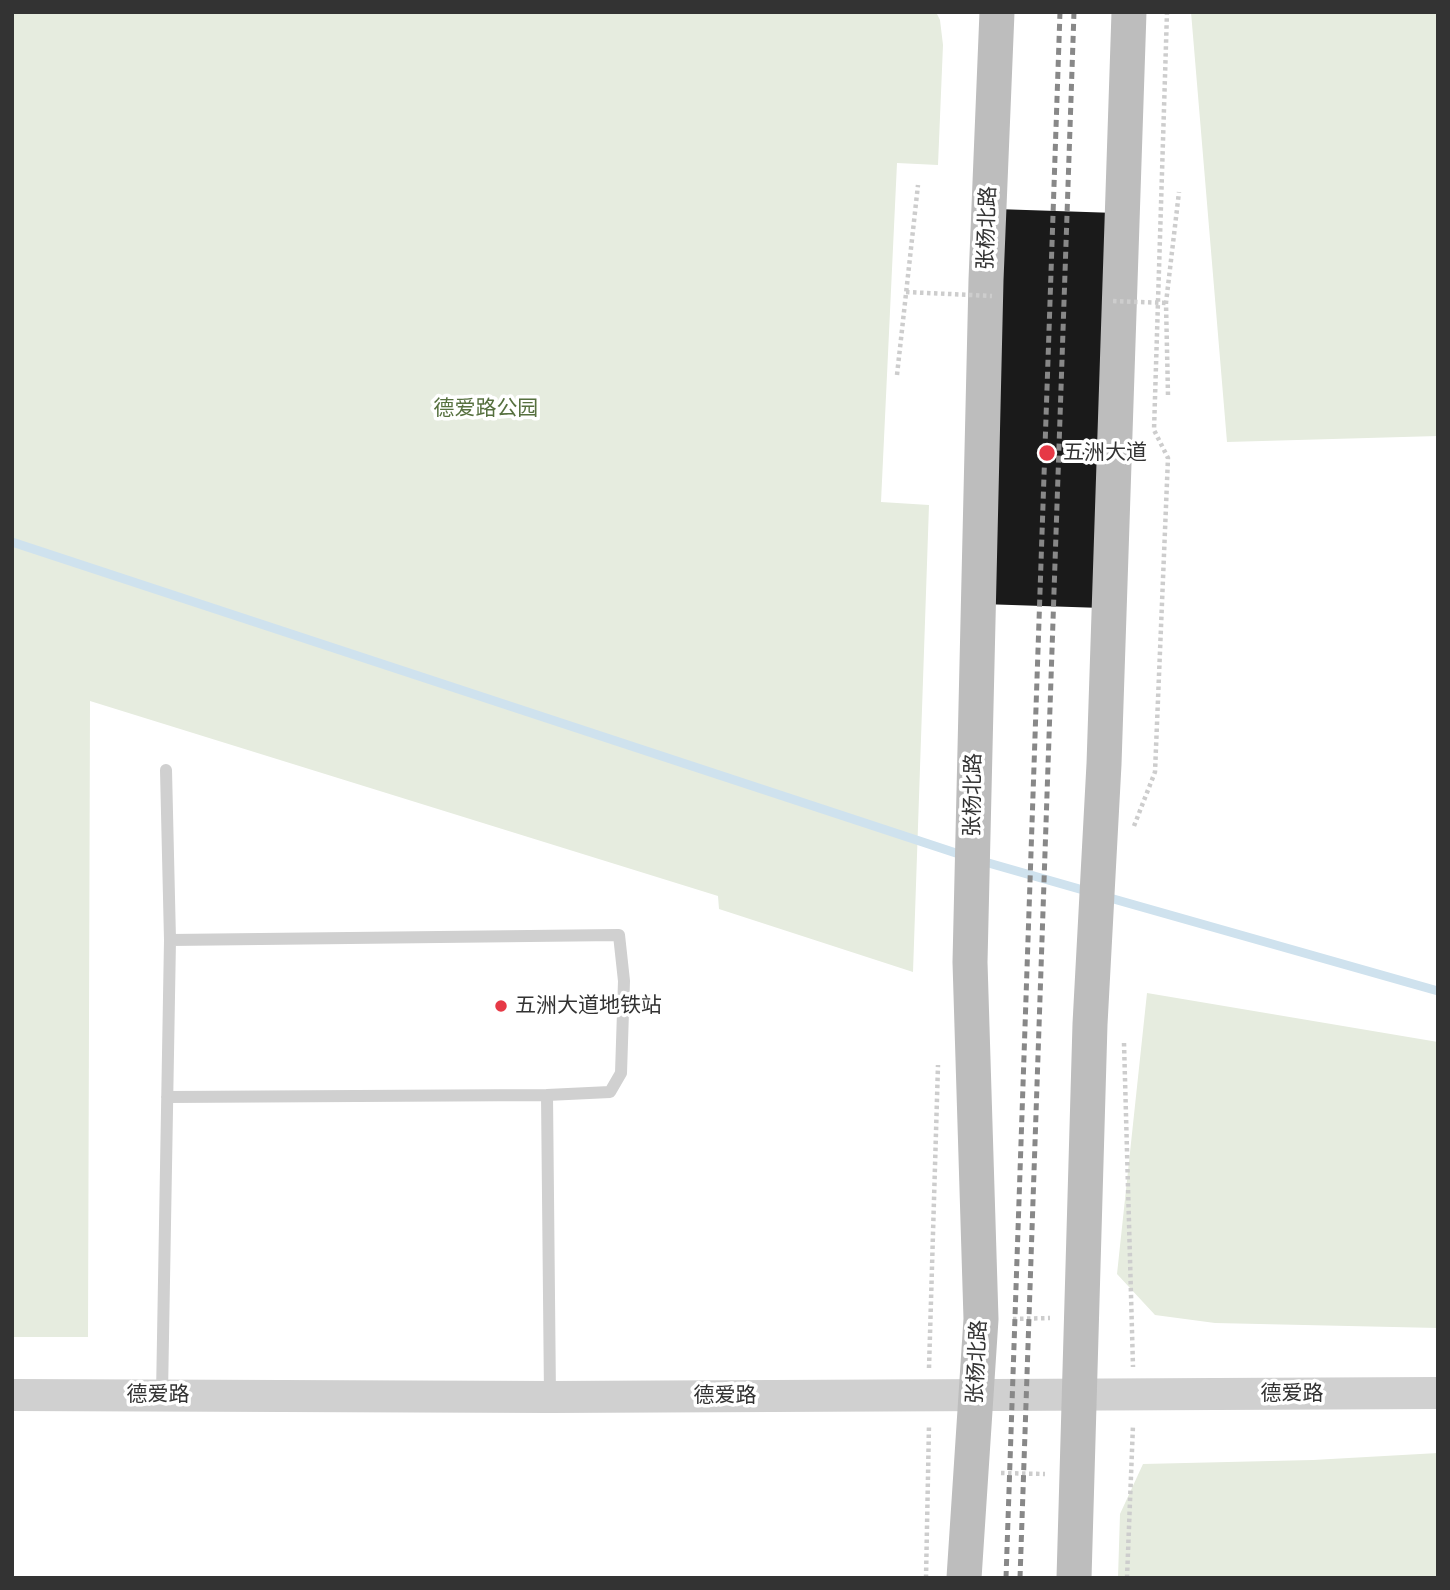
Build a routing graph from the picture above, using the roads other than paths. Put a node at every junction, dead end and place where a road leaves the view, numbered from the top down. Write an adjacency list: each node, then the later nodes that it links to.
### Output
1 (997, 12): 8 (main road, 张杨北路)
2 (1129, 12): 11 (main road)
3 (166, 769): 4 (lane)
4 (170, 940): 5 (lane); 6 (lane)
5 (547, 1095): 6 (lane); 12 (lane)
6 (167, 1097): 10 (lane)
7 (1438, 1393): 11 (street, 德爱路)
8 (976, 1394): 11 (street, 德爱路); 12 (street, 德爱路); 13 (main road, 张杨北路)
9 (12, 1395): 10 (street, 德爱路)
10 (162, 1395): 12 (street, 德爱路)
11 (1080, 1395): 14 (main road)
12 (550, 1397)
13 (964, 1578)
14 (1074, 1578)

